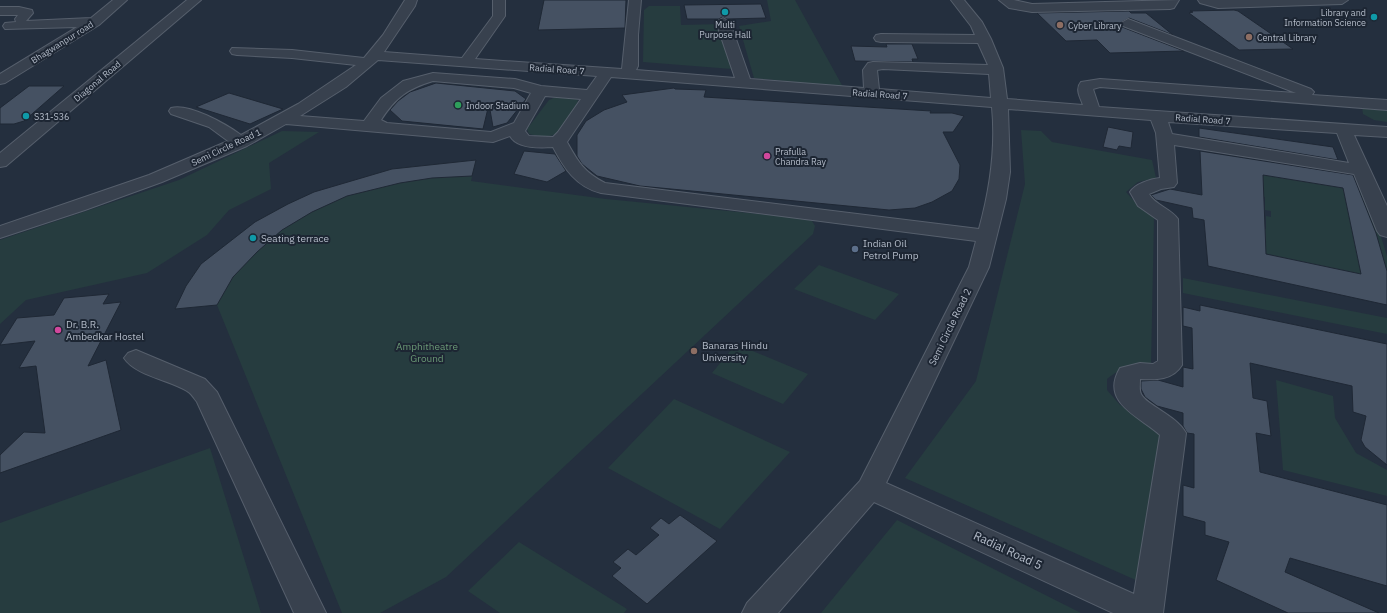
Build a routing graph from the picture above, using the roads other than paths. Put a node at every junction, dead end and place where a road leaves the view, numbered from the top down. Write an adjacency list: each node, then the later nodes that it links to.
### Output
1 (121, 0): 15 (street, Bhagwanpur road)
2 (195, 0): 50 (street, Diagonal Road)
3 (411, 0): 22 (street, Semi Circle Road 1)
4 (499, 0): 23 (street)
5 (635, 0): 28 (street)
6 (957, 0): 20 (street, Semi Circle Road 2)
7 (1005, 0): 8 (street)
8 (1173, 0)
9 (1204, 0): 11 (street)
10 (1342, 0): 11 (street)
11 (1320, 1)
12 (30, 4): 14 (street)
13 (0, 11): 14 (street)
14 (19, 11): 18 (street)
15 (94, 22): 18 (street); 26 (street, Bhagwanpur road)
16 (723, 22): 30 (street)
17 (1128, 23): 35 (street)
18 (4, 30)
19 (881, 38): 20 (street)
20 (984, 38): 24 (street, Semi Circle Road 2)
21 (237, 51): 22 (street, Radial Road 7)
22 (370, 59): 23 (street, Radial Road 7); 41 (street, Semi Circle Road 1)
23 (465, 63): 27 (street, Radial Road 7)
24 (996, 70): 32 (street); 37 (street, Semi Circle Road 2)
25 (0, 71): 26 (street)
26 (15, 71): 29 (street, Bhagwanpur road)
27 (607, 72): 28 (street, Radial Road 7); 33 (street)
28 (627, 74): 30 (street, Radial Road 7)
29 (0, 80)
30 (744, 83): 32 (street, Radial Road 7)
31 (540, 91): 33 (street); 43 (street); 45 (street)
32 (872, 94): 37 (street, Radial Road 7)
33 (592, 95): 48 (street)
34 (1260, 95): 35 (street); 40 (street); 42 (street)
35 (1328, 100): 36 (street)
36 (1346, 101): 38 (street); 47 (street)
37 (1000, 103): 40 (street, Radial Road 7); 54 (street, Semi Circle Road 2)
38 (1387, 104)
39 (177, 111): 49 (street)
40 (1092, 111): 44 (street, Radial Road 7)
41 (284, 119): 45 (street); 49 (street, Semi Circle Road 1)
42 (1282, 125): 44 (street, Radial Road 7); 46 (street, Radial Road 7)
43 (520, 126): 45 (street); 48 (street)
44 (1161, 127): 51 (street); 59 (street)
45 (384, 128)
46 (1343, 128): 47 (street, Radial Road 7); 51 (street)
47 (1380, 131)
48 (558, 141): 54 (street)
49 (241, 142): 53 (street, Semi Circle Road 1)
50 (0, 162)
51 (1363, 170): 52 (street)
52 (1387, 231)
53 (0, 232)
54 (987, 236): 56 (street, Semi Circle Road 2)
55 (136, 358): 57 (street)
56 (870, 488): 58 (street, Semi Circle Road 2); 59 (street, Radial Road 5)
57 (310, 613)
58 (758, 613)
59 (1146, 613)

